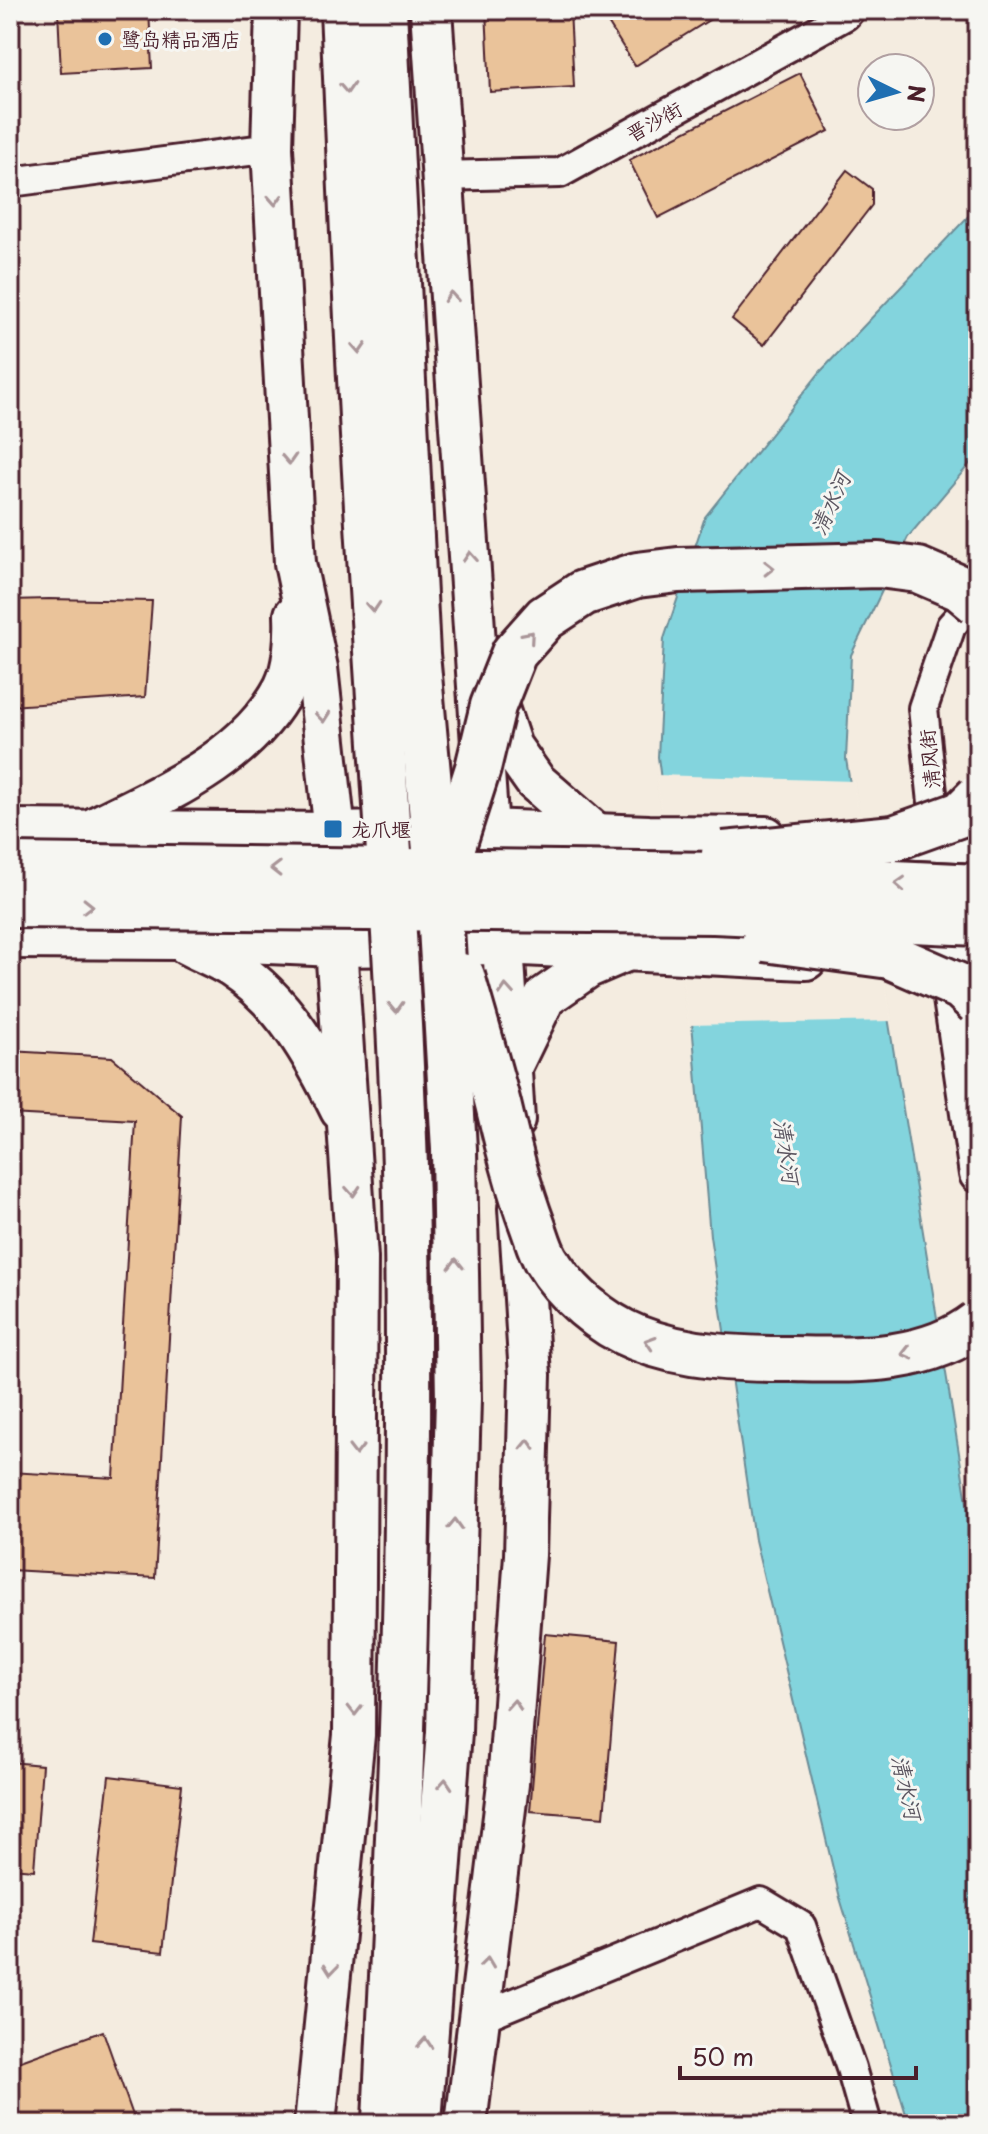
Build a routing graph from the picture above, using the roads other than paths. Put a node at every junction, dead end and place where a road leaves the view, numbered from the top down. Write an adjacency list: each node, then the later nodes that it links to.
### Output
1 (276, 10): 6 (main road)
2 (343, 10): 24 (main road, one-way to 24, bridge)
3 (384, 10): 24 (main road, bridge)
4 (431, 10): 7 (main road)
5 (850, 10): 7 (street, 晋沙街)
6 (272, 148): 8 (street); 9 (main road, one-way to 9)
7 (441, 176): 11 (main road, one-way to 7)
8 (10, 182)
9 (295, 563): 16 (main road); 17 (main road, one-way to 17)
10 (978, 596): 19 (street, 清风街)
11 (474, 600): 15 (main road); 18 (main road)
12 (978, 603): 24 (main road, one-way to 12, bridge)
13 (978, 797): 23 (main road, bridge)
14 (10, 830): 16 (main road)
15 (488, 830): 17 (main road); 18 (main road); 29 (main road)
16 (88, 831): 17 (main road)
17 (335, 833): 30 (main road)
18 (596, 834): 19 (main road, bridge)
19 (937, 840): 20 (main road)
20 (978, 842)
21 (10, 866): 23 (main road, one-way to 21, bridge)
22 (978, 887): 23 (main road, one-way to 23, bridge)
23 (539, 891): 25 (main road, one-way to 23, bridge); 26 (main road, bridge); 33 (main road, bridge)
24 (439, 893): 37 (main road, one-way to 24, bridge)
25 (10, 905)
26 (978, 923)
27 (10, 938): 28 (main road)
28 (177, 939): 30 (main road); 35 (main road)
29 (503, 944): 30 (main road); 31 (main road); 34 (main road, one-way to 29)
30 (336, 946): 35 (main road)
31 (636, 951): 32 (main road); 34 (main road)
32 (962, 966): 36 (street)
33 (978, 1003)
34 (511, 1067): 38 (main road, one-way to 34)
35 (348, 1126): 39 (main road, one-way to 39)
36 (978, 1174)
37 (978, 1323)
38 (481, 2017): 40 (main road); 41 (street)
39 (315, 2124)
40 (466, 2124)
41 (867, 2124)

